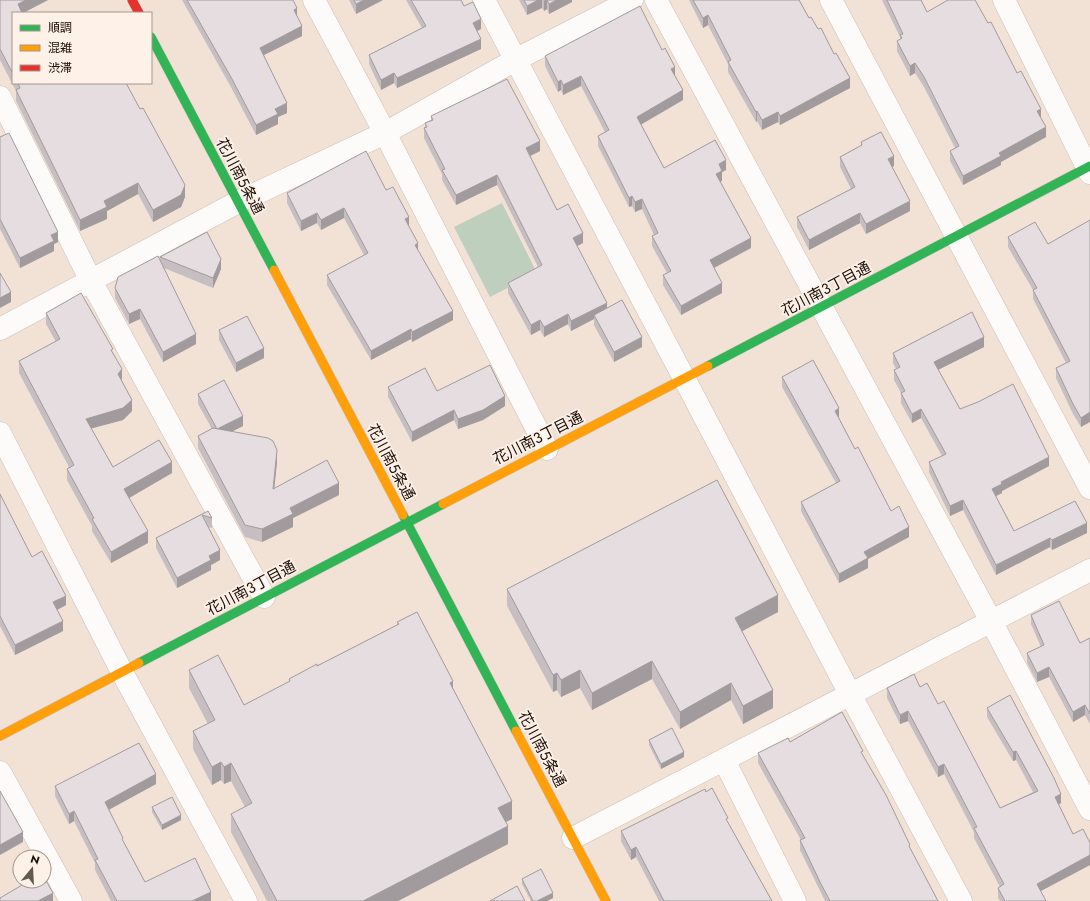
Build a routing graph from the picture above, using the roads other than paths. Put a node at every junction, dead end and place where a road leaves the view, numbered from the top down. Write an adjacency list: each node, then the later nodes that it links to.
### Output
1 (132, 0): 8 (street)
2 (314, 0): 12 (street)
3 (484, 0): 10 (street)
4 (632, 0): 10 (street)
5 (656, 0): 17 (street)
6 (831, 0): 15 (street)
7 (1004, 0): 13 (street)
8 (138, 12)
9 (152, 39): 14 (street, 花川南5条通)
10 (515, 60): 12 (street); 19 (street)
11 (0, 97): 16 (street)
12 (385, 133): 14 (street); 21 (street)
13 (1089, 169): 15 (street, 花川南3丁目通)
14 (238, 202): 16 (street); 23 (street, 花川南5条通)
15 (955, 237): 17 (street, 花川南3丁目通); 22 (street)
16 (91, 281): 18 (street); 25 (street)
17 (821, 307): 19 (street, 花川南3丁目通); 26 (street)
18 (0, 329)
19 (684, 378): 21 (street, 花川南3丁目通); 28 (street)
20 (0, 433): 27 (street)
21 (547, 449): 23 (street, 花川南3丁目通)
22 (1090, 488)
23 (407, 523): 25 (street, 花川南3丁目通); 33 (street, 花川南5条通)
24 (1090, 570): 26 (street)
25 (264, 598): 27 (street, 花川南3丁目通)
26 (991, 621): 28 (street); 32 (street)
27 (122, 672): 29 (street, 花川南3丁目通); 35 (street)
28 (850, 694): 30 (street); 38 (street)
29 (0, 736)
30 (724, 760): 33 (street); 37 (street)
31 (0, 772): 34 (street)
32 (1090, 809)
33 (573, 838): 36 (street, 花川南5条通)
34 (71, 901)
35 (246, 901)
36 (606, 901)
37 (795, 901)
38 (961, 901)

